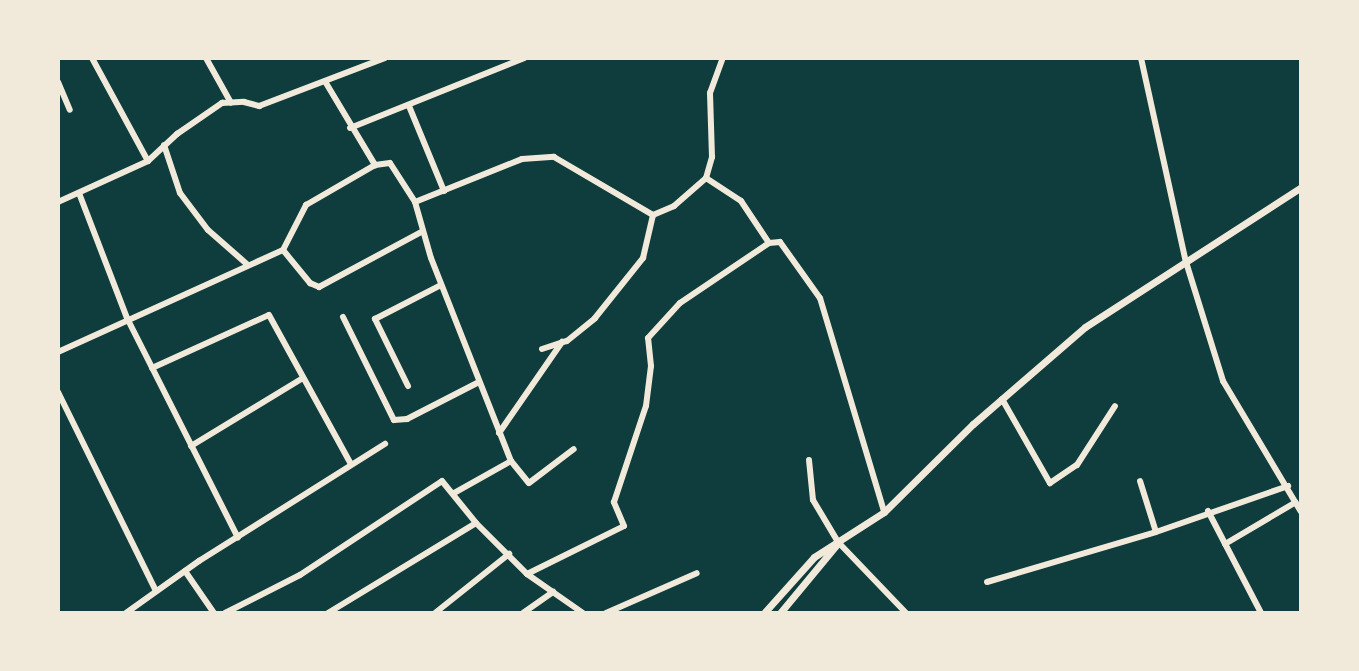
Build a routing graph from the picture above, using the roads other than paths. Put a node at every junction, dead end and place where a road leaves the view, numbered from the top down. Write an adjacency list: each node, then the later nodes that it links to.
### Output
1 (92, 58): 14 (street)
2 (206, 58): 9 (street)
3 (385, 58): 8 (street)
4 (524, 58): 10 (street)
5 (723, 58): 16 (street)
6 (1141, 58): 26 (street)
7 (58, 82): 11 (street)
8 (326, 83): 9 (street); 12 (street)
9 (231, 103): 13 (street)
10 (409, 106): 12 (street); 18 (street)
11 (70, 110)
12 (350, 128): 15 (street)
13 (164, 145): 14 (street); 27 (street)
14 (148, 161): 19 (street)
15 (375, 165): 21 (street); 25 (street)
16 (706, 178): 22 (street); 24 (street)
17 (1301, 187): 26 (street)
18 (444, 191): 21 (street); 22 (street)
19 (79, 193): 20 (street); 30 (street)
20 (58, 202)
21 (415, 202): 23 (street)
22 (653, 215): 32 (street)
23 (423, 231): 25 (street); 28 (street)
24 (769, 243): 55 (street); 65 (street)
25 (283, 250): 27 (street)
26 (1186, 262): 40 (street); 51 (street)
27 (248, 265): 30 (street)
28 (441, 285): 37 (street); 38 (street)
29 (343, 317): 37 (street)
30 (127, 318): 34 (street); 35 (street)
31 (58, 342): 34 (street)
32 (562, 342): 33 (street); 42 (street)
33 (542, 349)
34 (60, 351)
35 (152, 368): 36 (street); 44 (street)
36 (303, 378): 44 (street); 48 (street)
37 (479, 382): 42 (street)
38 (408, 386)
39 (58, 392): 67 (street)
40 (1002, 399): 41 (street); 55 (street)
41 (1115, 406)
42 (499, 433): 47 (street)
43 (385, 444): 48 (street)
44 (191, 446): 59 (street)
45 (574, 449): 47 (street)
46 (809, 460): 60 (street)
47 (511, 461): 52 (street)
48 (351, 464): 59 (street)
49 (1140, 481): 58 (street)
50 (1301, 487): 51 (street)
51 (1289, 488): 53 (street); 54 (street)
52 (454, 493): 57 (street); 71 (street)
53 (1296, 502): 56 (street); 61 (street)
54 (1208, 511): 58 (street); 61 (street)
55 (884, 512): 60 (street)
56 (1301, 512)
57 (476, 523): 62 (street); 72 (street)
58 (1156, 532): 66 (street)
59 (238, 538): 63 (street)
60 (838, 542): 77 (street); 78 (street); 79 (street)
61 (1225, 544): 80 (street)
62 (509, 554): 65 (street); 73 (street)
63 (185, 571): 67 (street); 70 (street)
64 (697, 573): 76 (street)
65 (527, 574): 68 (street)
66 (987, 582)
67 (156, 591): 69 (street)
68 (553, 592): 74 (street); 75 (street)
69 (126, 613)
70 (214, 613)
71 (225, 613)
72 (328, 613)
73 (435, 613)
74 (523, 613)
75 (583, 613)
76 (606, 613)
77 (764, 613)
78 (780, 613)
79 (906, 613)
80 (1261, 613)

